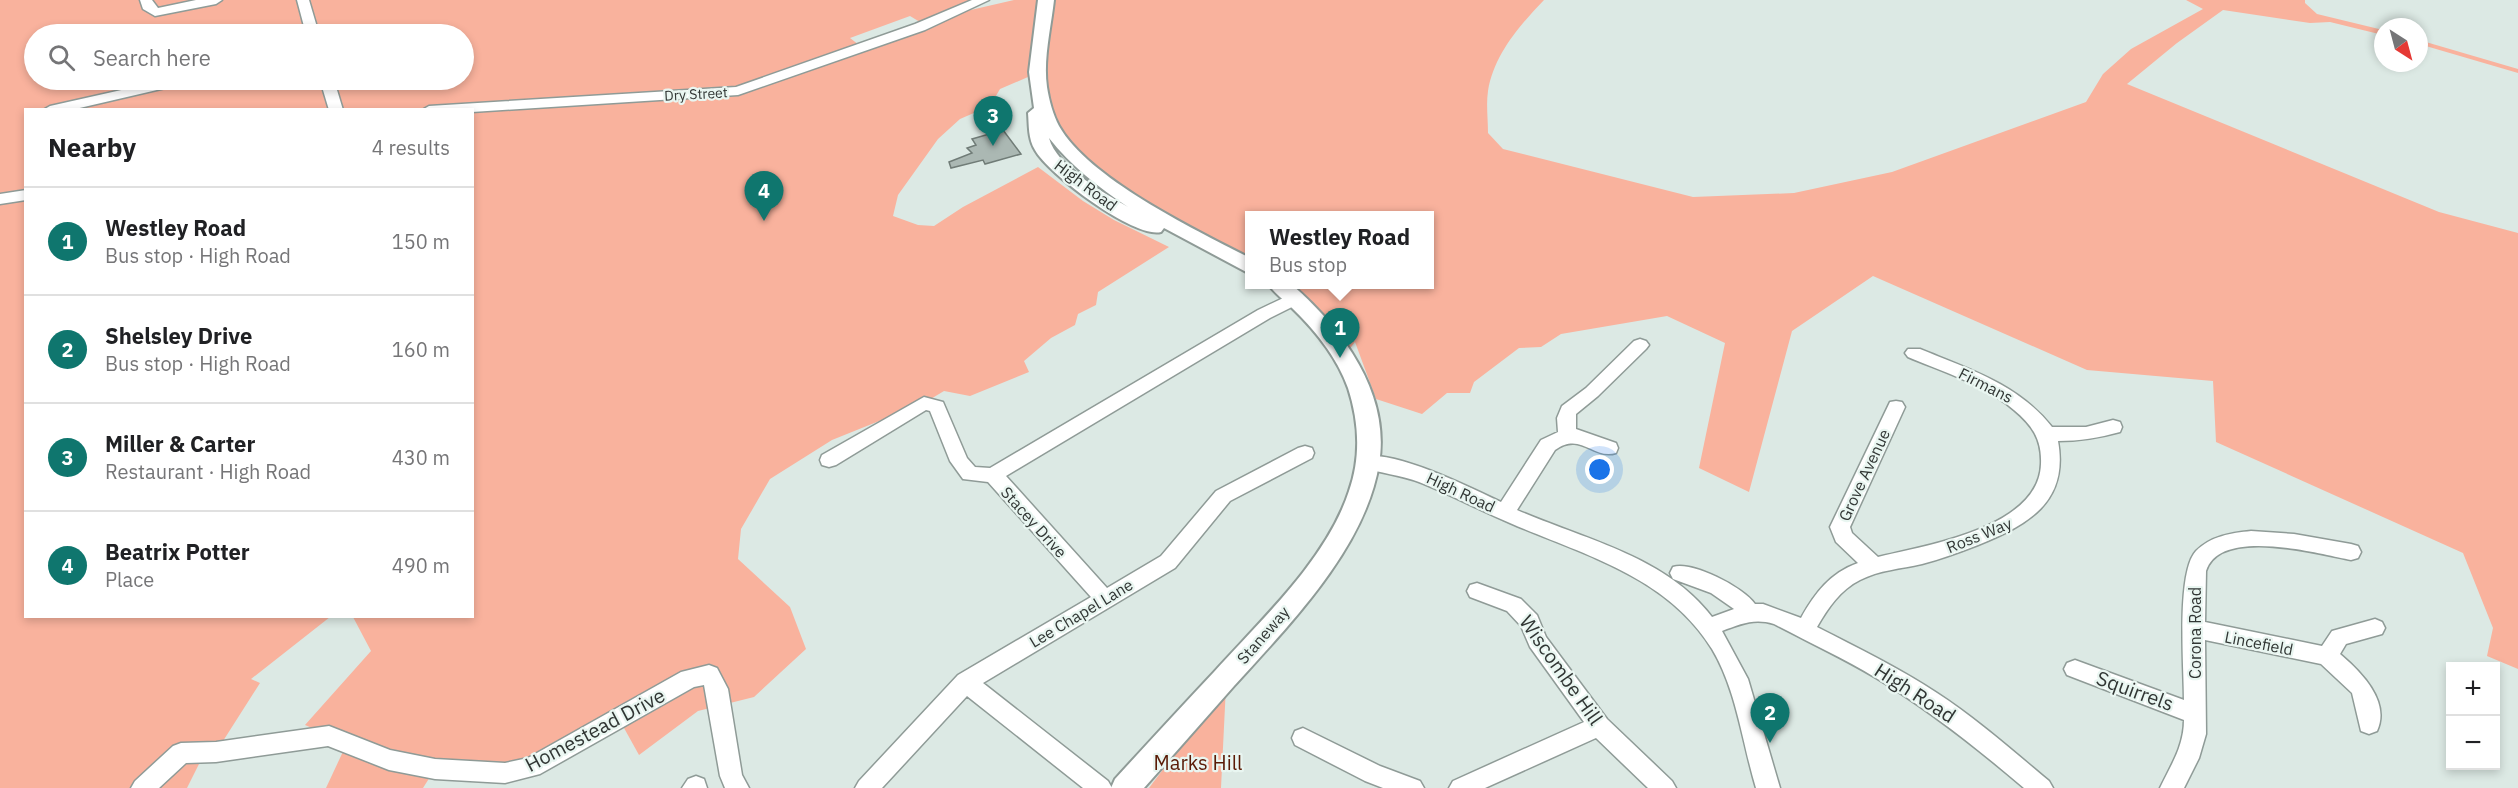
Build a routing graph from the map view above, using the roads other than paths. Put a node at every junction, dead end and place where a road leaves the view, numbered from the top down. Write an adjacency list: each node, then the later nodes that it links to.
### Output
1 (146, 0): 2 (street)
2 (216, 0)
3 (303, 0): 6 (street)
4 (983, 0): 12 (street, Dry Street)
5 (1046, 0): 9 (main road, High Road)
6 (311, 24)
7 (138, 90): 10 (street)
8 (330, 90): 11 (street)
9 (1040, 91): 15 (main road, High Road); 16 (main road, High Road)
10 (59, 108)
11 (335, 108)
12 (462, 108)
13 (24, 195): 14 (street)
14 (0, 199)
15 (1245, 264)
16 (1245, 271)
17 (1278, 289): 19 (main road)
18 (1284, 289): 19 (main road)
19 (1296, 298): 29 (main road); 30 (street)
20 (1640, 345): 25 (street)
21 (1914, 353): 24 (street, Firmans)
22 (1896, 407): 33 (street, Grove Avenue)
23 (2113, 427): 24 (street)
24 (2046, 434): 33 (street, Ross Way)
25 (1567, 435): 26 (street); 31 (street)
26 (1610, 448)
27 (1305, 453): 36 (street, Lee Chapel Lane)
28 (829, 460): 30 (street, Stacey Drive)
29 (1368, 462): 31 (street, High Road); 54 (main road, Staneway)
30 (993, 475): 36 (street, Stacey Drive)
31 (1504, 512): 38 (street, High Road)
32 (2351, 552): 39 (street, Corona Road)
33 (1875, 566): 41 (street, Ross Way)
34 (1680, 573): 37 (street)
35 (1477, 591): 47 (street, Wiscombe Hill)
36 (1105, 599): 44 (street, Lee Chapel Lane)
37 (1749, 612): 38 (street); 41 (street, High Road)
38 (1708, 627): 58 (street, High Road)
39 (2193, 627): 42 (street, Lincefield); 45 (street, Corona Road)
40 (2375, 628): 42 (street)
41 (1805, 630): 59 (street, High Road)
42 (2327, 657): 46 (street, Lincefield)
43 (2075, 669): 45 (street, Squirrels)
44 (966, 682): 52 (street, Lee Chapel Lane); 53 (street)
45 (2195, 714): 60 (street, Corona Road)
46 (2369, 724)
47 (1599, 726): 56 (street); 57 (street, Wiscombe Hill)
48 (1303, 738): 49 (street)
49 (1371, 781): 55 (street)
50 (143, 788): 51 (street, Homestead Drive)
51 (737, 788)
52 (867, 788)
53 (1100, 788)
54 (1125, 788)
55 (1412, 788)
56 (1461, 788)
57 (1664, 788)
58 (1768, 788)
59 (2041, 788)
60 (2172, 788)

